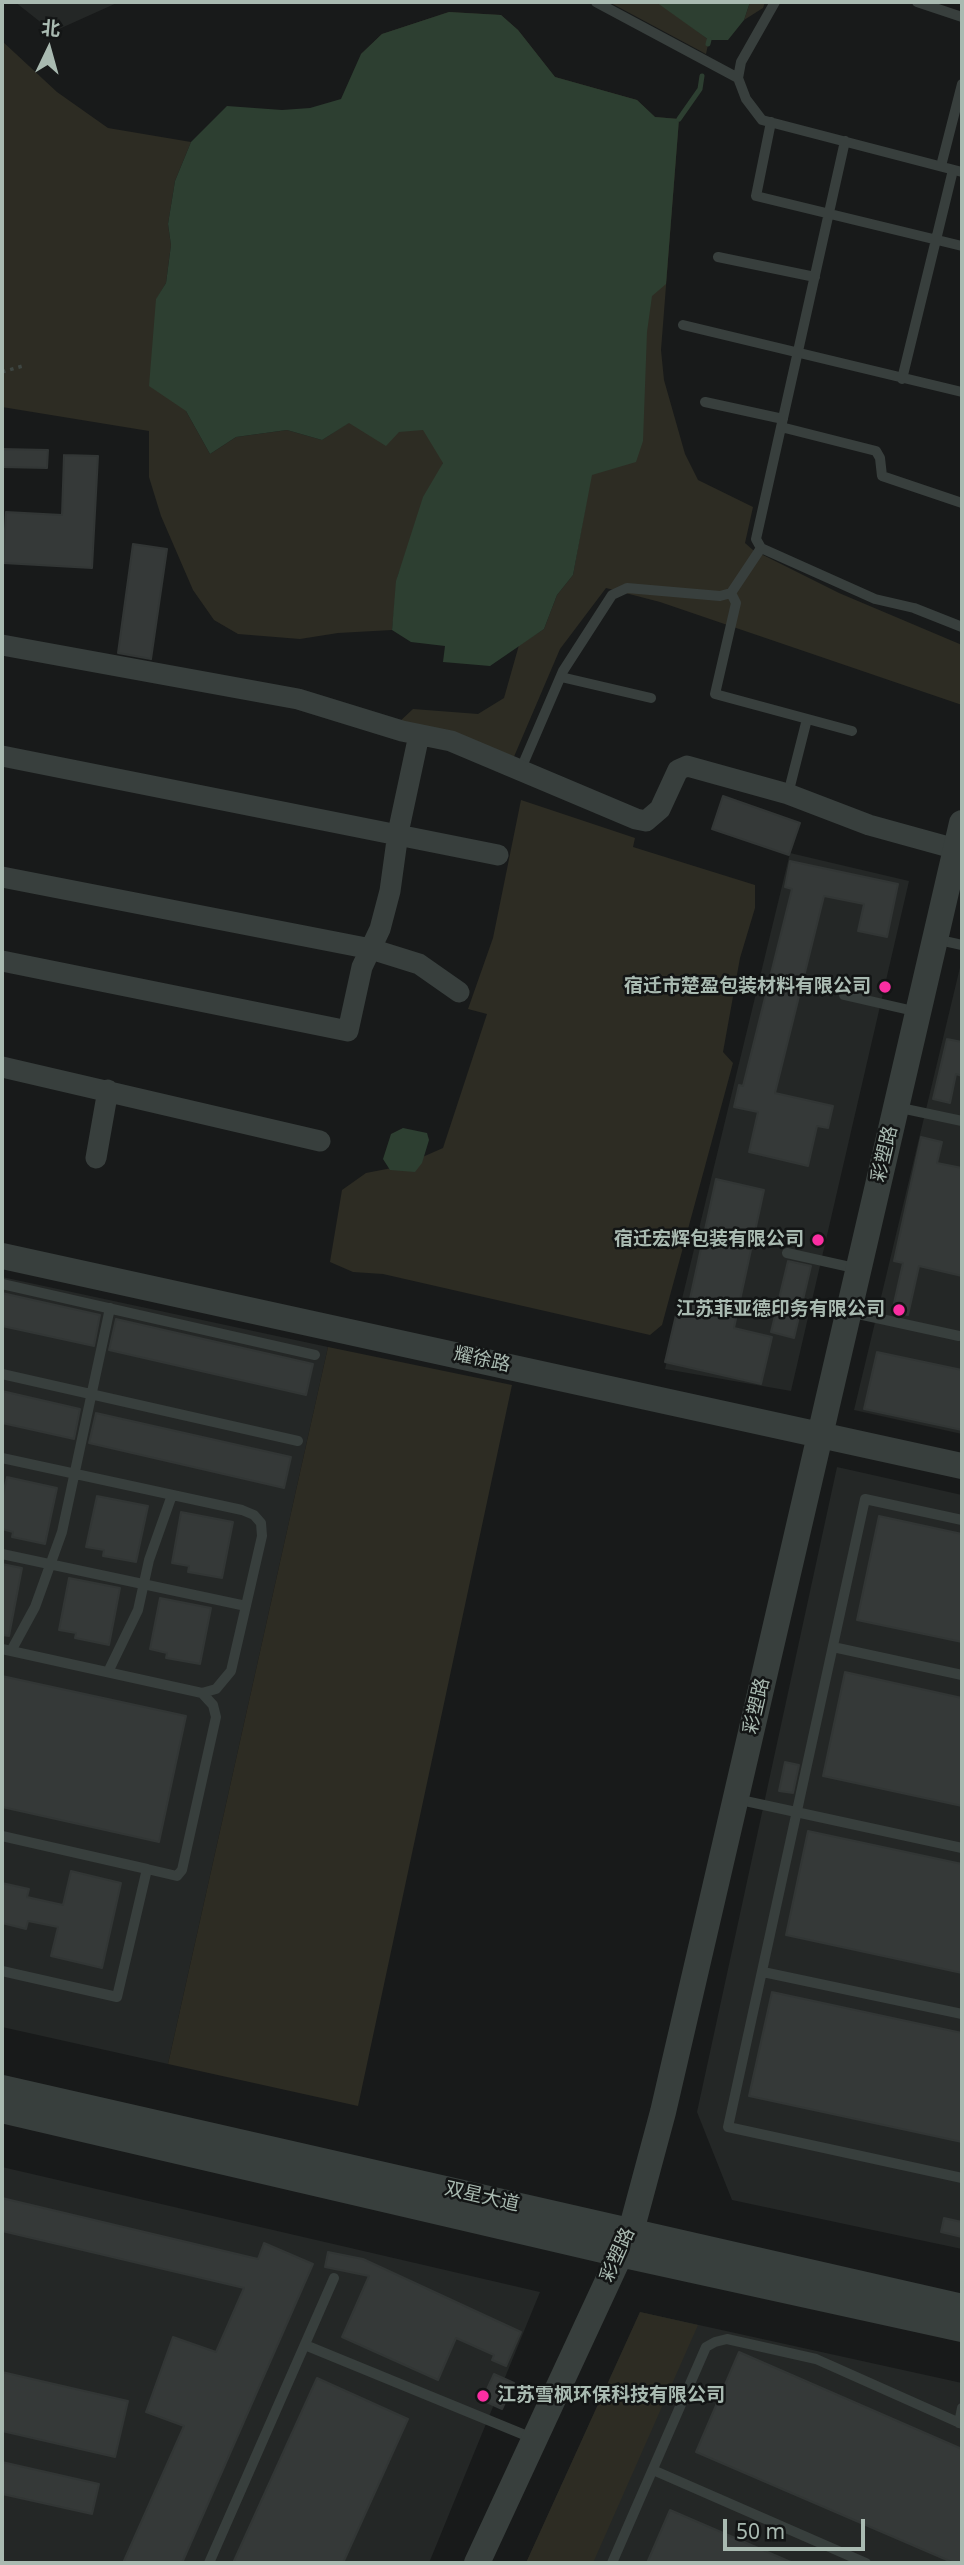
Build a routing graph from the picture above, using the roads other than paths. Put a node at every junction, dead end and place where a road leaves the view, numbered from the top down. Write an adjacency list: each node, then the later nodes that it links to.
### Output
1 (596, 2): 5 (lane)
2 (775, 2): 5 (lane)
3 (917, 2): 4 (lane)
4 (962, 17)
5 (738, 78): 7 (lane)
6 (962, 84): 9 (lane)
7 (771, 122): 8 (lane); 11 (lane)
8 (845, 141): 9 (lane); 11 (lane)
9 (941, 166): 10 (lane)
10 (958, 171): 12 (lane)
11 (829, 214): 12 (lane); 15 (lane)
12 (937, 239): 13 (lane); 18 (lane)
13 (962, 246)
14 (718, 257): 15 (lane)
15 (814, 277): 17 (lane)
16 (683, 325): 17 (lane)
17 (798, 352): 18 (lane); 21 (lane)
18 (902, 379): 19 (lane)
19 (962, 391)
20 (705, 402): 21 (lane)
21 (782, 423): 22 (lane); 23 (lane)
22 (962, 503)
23 (761, 548): 24 (lane); 25 (lane)
24 (731, 593): 27 (lane); 29 (lane)
25 (962, 627)
26 (2, 645): 31 (street)
27 (561, 677): 28 (lane); 33 (lane)
28 (651, 698)
29 (807, 719): 30 (lane); 34 (lane)
30 (852, 730)
31 (419, 735): 33 (street); 36 (street)
32 (2, 756): 36 (street)
33 (520, 771): 34 (street)
34 (788, 794): 37 (street)
35 (962, 823): 37 (street, 彩塑路)
36 (398, 833): 38 (street); 42 (street)
37 (956, 849): 40 (street, 彩塑路)
38 (498, 855)
39 (2, 877): 42 (street)
40 (935, 939): 41 (lane); 46 (street, 彩塑路)
41 (962, 945)
42 (371, 949): 43 (street); 44 (street)
43 (2, 961)
44 (459, 992)
45 (844, 995): 46 (lane)
46 (918, 1012): 49 (street, 彩塑路)
47 (2, 1067): 48 (street)
48 (108, 1090): 51 (street); 52 (street)
49 (896, 1107): 50 (lane); 55 (street, 彩塑路)
50 (962, 1121)
51 (320, 1141)
52 (96, 1158)
53 (787, 1253): 55 (lane)
54 (2, 1256): 63 (street, 耀徐路)
55 (859, 1269): 58 (street, 彩塑路)
56 (2, 1284): 57 (lane)
57 (110, 1308): 60 (lane); 62 (lane)
58 (849, 1312): 59 (lane); 63 (street, 彩塑路)
59 (959, 1336)
60 (315, 1355)
61 (2, 1374): 62 (lane)
62 (91, 1395): 64 (lane); 67 (lane)
63 (821, 1434): 66 (street, 耀徐路); 79 (street, 彩塑路)
64 (298, 1441)
65 (2, 1458): 67 (lane)
66 (962, 1466)
67 (74, 1474): 68 (lane); 71 (lane)
68 (172, 1495): 72 (lane); 73 (lane)
69 (962, 1520): 74 (lane)
70 (2, 1554): 71 (lane)
71 (52, 1565): 72 (lane); 75 (lane)
72 (144, 1584): 73 (lane); 76 (lane)
73 (246, 1606): 78 (lane)
74 (833, 1647): 77 (lane); 80 (lane)
75 (7, 1650): 76 (lane)
76 (108, 1672): 78 (lane)
77 (962, 1675)
78 (202, 1693): 83 (lane)
79 (736, 1799): 80 (lane); 90 (street, 彩塑路)
80 (797, 1812): 82 (lane); 85 (lane)
81 (2, 1836): 83 (lane)
82 (962, 1848)
83 (147, 1868): 84 (lane)
84 (2, 1971)
85 (763, 1972): 86 (lane); 89 (lane)
86 (962, 2014)
87 (2, 2088): 90 (street, 双星大道)
88 (2, 2110): 90 (street, 双星大道)
89 (962, 2178)
90 (625, 2242): 92 (street, 双星大道); 93 (street, 双星大道); 97 (street, 彩塑路)
91 (334, 2278): 94 (lane)
92 (962, 2307)
93 (962, 2329)
94 (305, 2346): 97 (lane); 99 (lane)
95 (962, 2408): 96 (lane)
96 (961, 2423): 98 (lane)
97 (532, 2438): 100 (street, 彩塑路)
98 (653, 2470): 101 (lane); 102 (lane)
99 (209, 2563)
100 (477, 2563)
101 (612, 2563)
102 (866, 2563)

